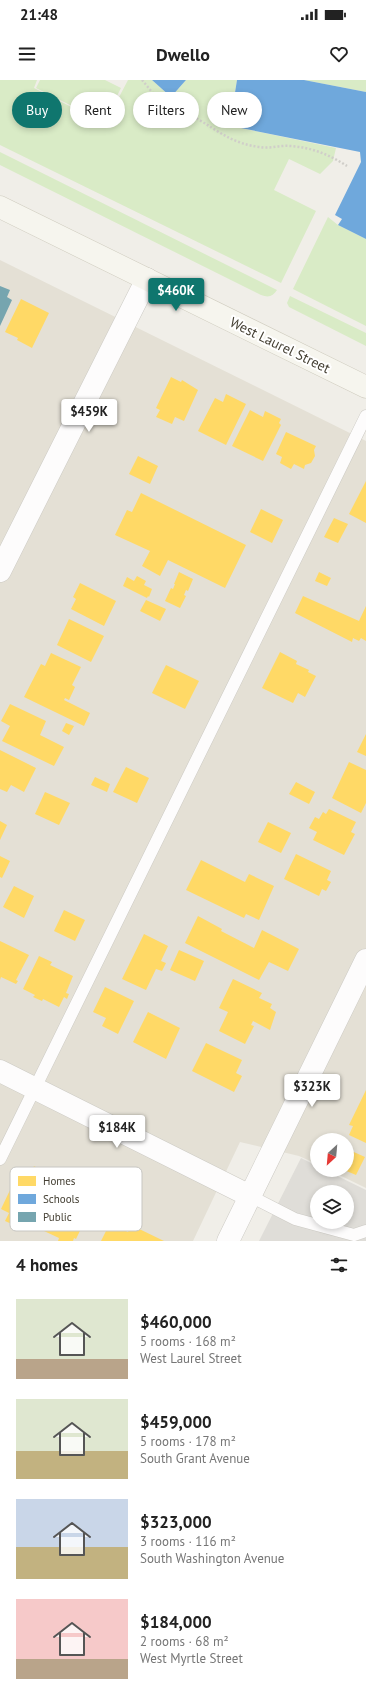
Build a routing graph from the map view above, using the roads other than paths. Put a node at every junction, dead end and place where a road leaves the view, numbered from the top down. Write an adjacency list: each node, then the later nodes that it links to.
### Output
1 (0, 207): 2 (main road, West Laurel Street)
2 (147, 278): 3 (main road, West Laurel Street); 5 (street)
3 (366, 388)
4 (366, 416): 9 (lane)
5 (0, 571)
6 (366, 960): 7 (street)
7 (358, 994): 11 (street)
8 (0, 1071): 9 (street)
9 (35, 1088): 10 (lane); 11 (street)
10 (0, 1159)
11 (250, 1196): 12 (lane); 13 (street)
12 (366, 1231)
13 (228, 1241)

